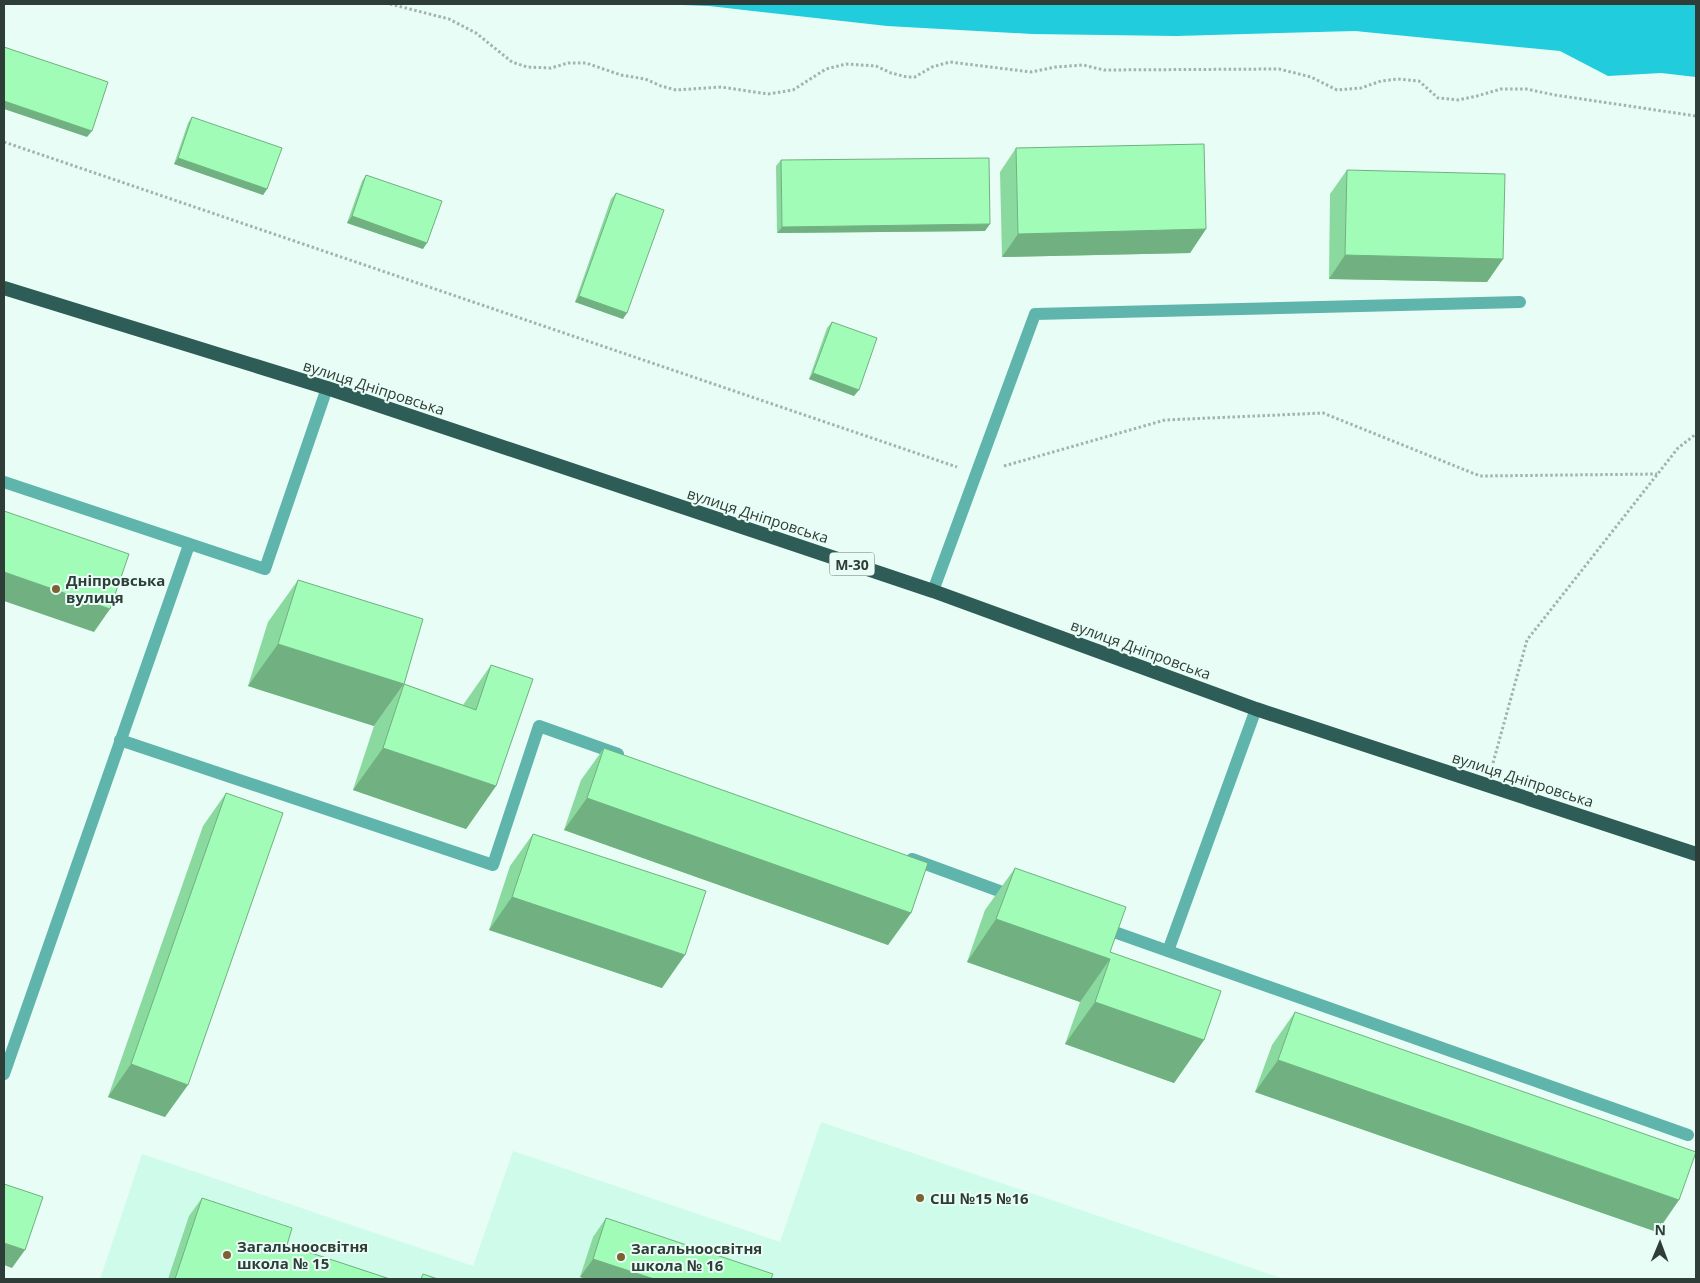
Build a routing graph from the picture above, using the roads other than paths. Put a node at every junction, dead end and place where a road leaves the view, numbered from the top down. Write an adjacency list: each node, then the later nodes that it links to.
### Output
1 (4, 288): 3 (highway, вулиця Дніпровська / М-30)
2 (1520, 302): 6 (lane)
3 (327, 388): 5 (lane); 6 (highway, вулиця Дніпровська / М-30)
4 (4, 482): 5 (lane)
5 (189, 545): 8 (lane)
6 (933, 591): 7 (highway, вулиця Дніпровська / М-30)
7 (1256, 709): 11 (highway, вулиця Дніпровська / М-30); 14 (lane)
8 (120, 740): 9 (lane); 15 (lane)
9 (633, 760)
10 (896, 854): 12 (lane)
11 (1696, 854)
12 (1028, 901)
13 (1093, 924): 14 (lane)
14 (1168, 951): 16 (lane)
15 (4, 1074)
16 (1688, 1135)

